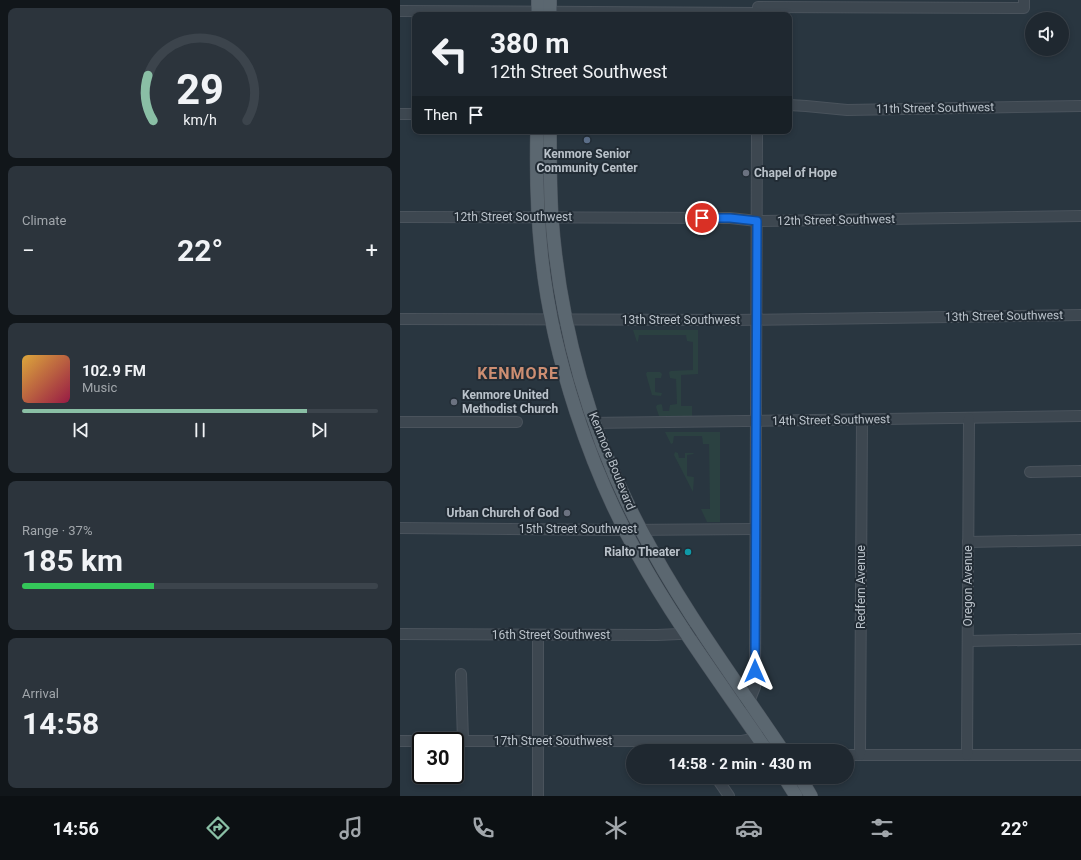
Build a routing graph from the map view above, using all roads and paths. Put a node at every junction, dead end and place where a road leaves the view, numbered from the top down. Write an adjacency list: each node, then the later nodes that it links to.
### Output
1 (1024, 0): 3 (street)
2 (544, 9): 3 (street); 4 (street)
3 (757, 9)
4 (400, 12)
5 (792, 106): 6 (street, 11th Street Southwest)
6 (1081, 106)
7 (400, 114): 8 (street)
8 (412, 114)
9 (537, 134): 14 (main road, Kenmore Boulevard)
10 (550, 134): 15 (main road, Kenmore Boulevard)
11 (757, 134): 16 (street)
12 (1081, 216): 16 (street, 12th Street Southwest)
13 (400, 217): 14 (street, 12th Street Southwest)
14 (538, 217): 15 (street, 12th Street Southwest); 21 (main road, Kenmore Boulevard)
15 (552, 217): 16 (street, 12th Street Southwest); 19 (main road, Kenmore Boulevard)
16 (757, 221): 20 (street)
17 (1081, 315): 20 (street, 13th Street Southwest)
18 (400, 319): 21 (street, 13th Street Southwest)
19 (566, 320): 20 (street, 13th Street Southwest); 21 (street, 13th Street Southwest); 29 (main road, Kenmore Boulevard)
20 (757, 320): 27 (street)
21 (552, 321): 28 (main road, Kenmore Boulevard)
22 (1081, 416): 23 (street, 14th Street Southwest)
23 (969, 418): 24 (street, 14th Street Southwest); 37 (street, Oregon Avenue)
24 (862, 419): 27 (street, 14th Street Southwest); 58 (street, Redfern Avenue)
25 (400, 422): 26 (street)
26 (517, 422)
27 (756, 422): 29 (street, 14th Street Southwest); 33 (street)
28 (581, 423): 29 (street, 14th Street Southwest); 34 (main road, Kenmore Boulevard)
29 (595, 423): 35 (main road, Kenmore Boulevard)
30 (1081, 471): 31 (street)
31 (1030, 472)
32 (400, 528): 34 (street, 15th Street Southwest)
33 (755, 529): 35 (street, 15th Street Southwest); 45 (street)
34 (625, 530): 35 (street, 15th Street Southwest); 39 (main road, Kenmore Boulevard)
35 (640, 530): 38 (main road, Kenmore Boulevard)
36 (1081, 540): 37 (street)
37 (968, 542): 43 (street, Oregon Avenue)
38 (701, 630): 39 (street, 16th Street Southwest); 45 (main road, Kenmore Boulevard)
39 (685, 633): 41 (street, 16th Street Southwest); 46 (main road, Kenmore Boulevard)
40 (400, 634): 41 (street, 16th Street Southwest)
41 (538, 635): 53 (street)
42 (1081, 639): 43 (street)
43 (968, 641): 59 (street, Oregon Avenue)
44 (461, 674): 47 (street)
45 (748, 699): 46 (street); 48 (main road, Kenmore Boulevard)
46 (737, 708): 49 (main road, Kenmore Boulevard)
47 (458, 732)
48 (772, 735): 49 (street, 17th Street Southwest); 56 (main road, Kenmore Boulevard)
49 (758, 738): 54 (street, 17th Street Southwest); 55 (main road, Kenmore Boulevard)
50 (400, 741): 51 (street)
51 (412, 741)
52 (464, 741): 53 (street, 17th Street Southwest)
53 (538, 741): 54 (street, 17th Street Southwest); 64 (street)
54 (692, 742)
55 (762, 744)
56 (778, 744)
57 (854, 755): 58 (street)
58 (860, 755): 59 (street)
59 (967, 755): 60 (street)
60 (1081, 755)
61 (721, 784): 65 (street)
62 (788, 784): 66 (main road)
63 (804, 784): 67 (main road)
64 (538, 796)
65 (729, 796)
66 (796, 796)
67 (811, 796)

